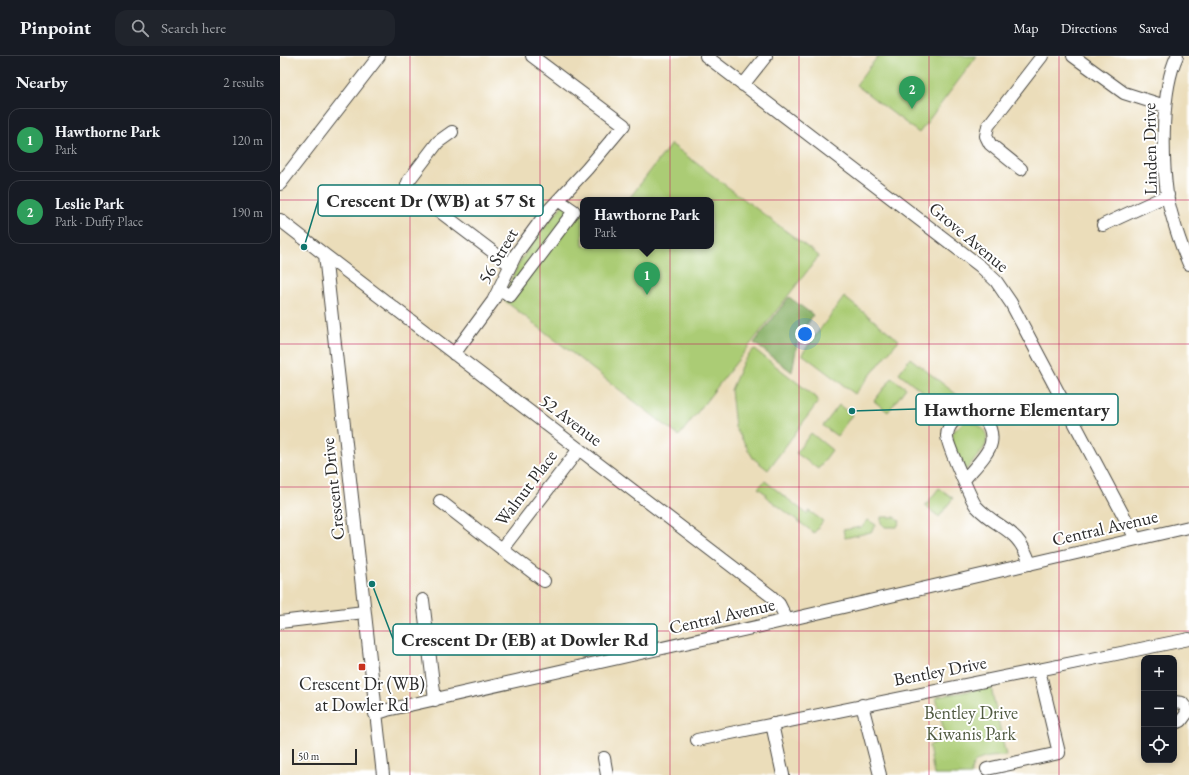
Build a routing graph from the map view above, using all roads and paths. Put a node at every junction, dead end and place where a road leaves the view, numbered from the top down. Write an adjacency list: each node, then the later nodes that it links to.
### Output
1 (379, 56): 12 (street)
2 (532, 56): 14 (street, 56 Street)
3 (706, 56): 8 (street, Grove Avenue)
4 (766, 56): 8 (street)
5 (1042, 56): 11 (street)
6 (1073, 56): 9 (street)
7 (1177, 56): 9 (street, Linden Drive)
8 (743, 85): 26 (street, Grove Avenue)
9 (1165, 106): 13 (street, Linden Drive)
10 (452, 132): 19 (street)
11 (1021, 169)
12 (280, 184)
13 (1168, 196): 16 (street); 18 (street, Linden Drive)
14 (558, 200): 19 (street, 56 Street); 20 (street)
15 (280, 220): 17 (street)
16 (1103, 225)
17 (325, 255): 21 (street, 52 Avenue); 31 (street, Crescent Drive)
18 (1188, 260)
19 (509, 264): 20 (street, 56 Street)
20 (499, 288): 21 (street, 56 Street)
21 (454, 354): 22 (street, 52 Avenue)
22 (579, 449): 27 (street, Walnut Place); 32 (street, 52 Avenue)
23 (964, 480): 23 (street); 28 (street)
24 (440, 501): 27 (street, Walnut Place)
25 (1189, 527): 26 (street, Central Avenue)
26 (1136, 539): 28 (street, Central Avenue)
27 (502, 549): 29 (street, Walnut Place)
28 (1030, 564): 32 (street, Central Avenue)
29 (544, 581)
30 (422, 600): 37 (street)
31 (364, 612): 33 (street); 40 (street, Crescent Drive)
32 (788, 620): 37 (street, Central Avenue)
33 (280, 622)
34 (1189, 639): 35 (street, Bentley Drive)
35 (1147, 654): 36 (street, Bentley Drive)
36 (1039, 670): 39 (street, Bentley Drive); 45 (street)
37 (435, 700): 40 (street, Central Avenue)
38 (1177, 702): 41 (street)
39 (862, 705): 42 (street, Bentley Drive); 49 (street)
40 (375, 714): 46 (street, Crescent Drive)
41 (1177, 722)
42 (772, 724): 43 (street, Bentley Drive); 48 (street)
43 (697, 740)
44 (604, 758): 47 (street)
45 (987, 769)
46 (383, 775)
47 (607, 775)
48 (783, 775)
49 (880, 775)

